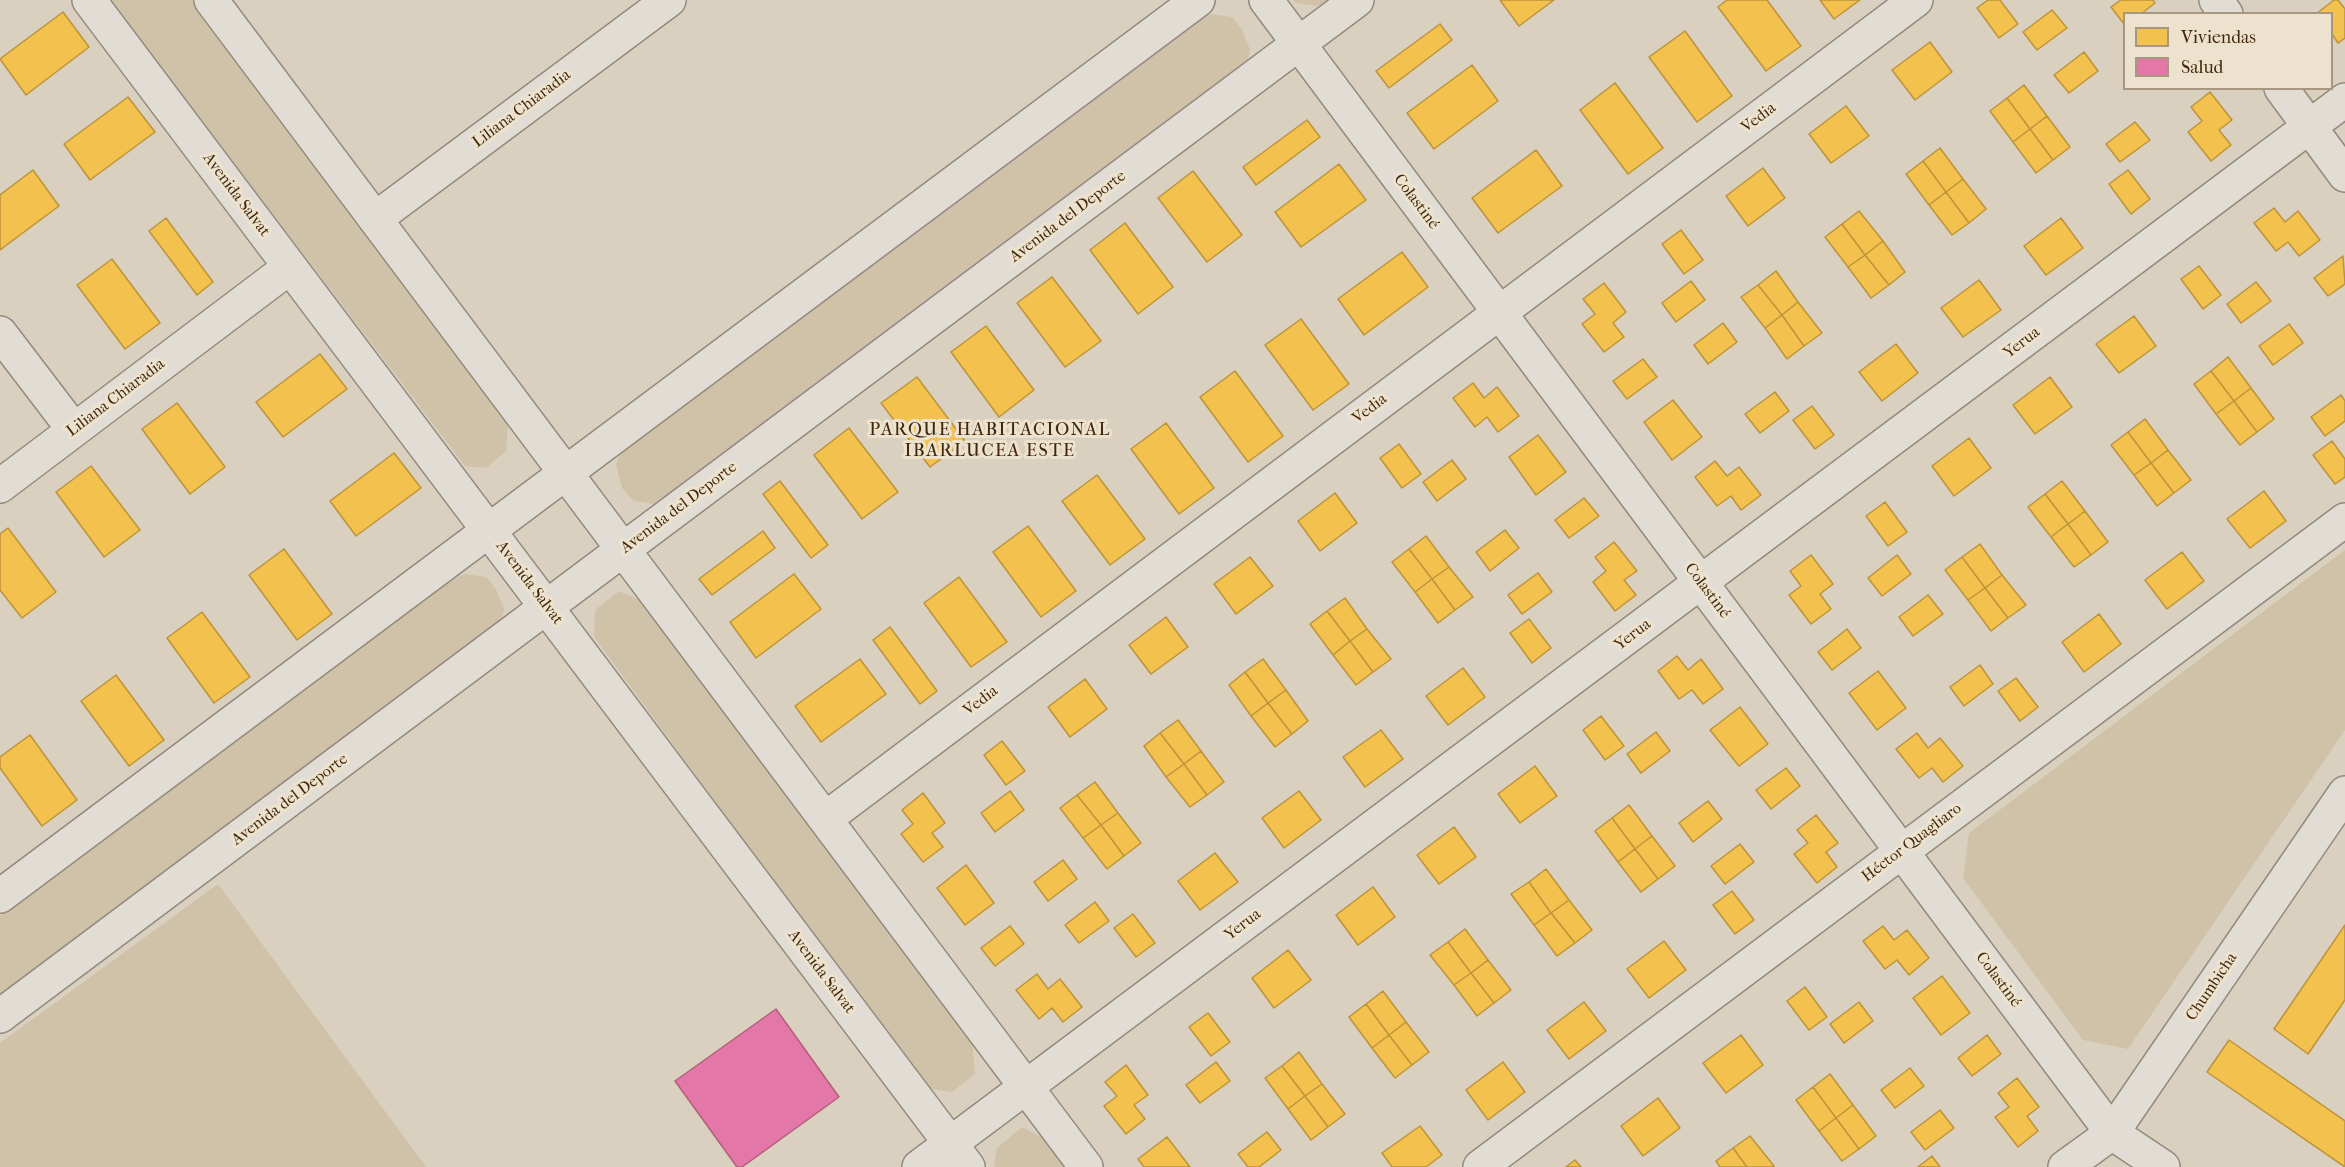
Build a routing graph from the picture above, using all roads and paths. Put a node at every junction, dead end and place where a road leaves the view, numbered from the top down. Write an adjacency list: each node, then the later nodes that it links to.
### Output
1 (89, 0): 14 (street, Avenida Salvat)
2 (211, 0): 13 (street)
3 (669, 0): 13 (street, Liliana Chiaradia)
4 (1198, 0): 18 (street)
5 (1266, 0): 8 (street, Colastiné)
6 (1357, 0): 8 (street, Avenida del Deporte)
7 (1916, 0): 15 (street, Vedia)
8 (1298, 44): 15 (street, Colastiné); 22 (street, Avenida del Deporte)
9 (2282, 90): 11 (street)
10 (2345, 100): 11 (street, Yerua)
11 (2309, 127): 12 (street); 23 (street, Yerua)
12 (2345, 176)
13 (375, 219): 18 (street)
14 (290, 267): 17 (street, Liliana Chiaradia); 21 (street, Avenida Salvat)
15 (1499, 313): 23 (street, Colastiné); 26 (street, Vedia)
16 (0, 333): 17 (street)
17 (74, 430): 19 (street, Liliana Chiaradia)
18 (566, 473): 21 (street); 22 (street)
19 (0, 486)
20 (2345, 520): 27 (street, Héctor Quagliaro)
21 (489, 530): 24 (street, Avenida Salvat); 28 (street)
22 (623, 550): 24 (street, Avenida del Deporte); 26 (street)
23 (1702, 584): 27 (street, Colastiné); 30 (street, Yerua)
24 (547, 607): 29 (street, Avenida del Deporte); 32 (street, Avenida Salvat)
25 (2345, 793): 31 (street, Chumbicha)
26 (825, 819): 30 (street)
27 (1901, 850): 31 (street, Colastiné); 35 (street, Héctor Quagliaro)
28 (0, 896)
29 (0, 1017)
30 (1025, 1086): 32 (street, Yerua); 34 (street)
31 (2112, 1133): 36 (street, Chumbicha); 37 (street, Colastiné)
32 (959, 1155): 33 (street, Yerua)
33 (919, 1167)
34 (1086, 1167)
35 (1480, 1167)
36 (2065, 1167)
37 (2163, 1167)

